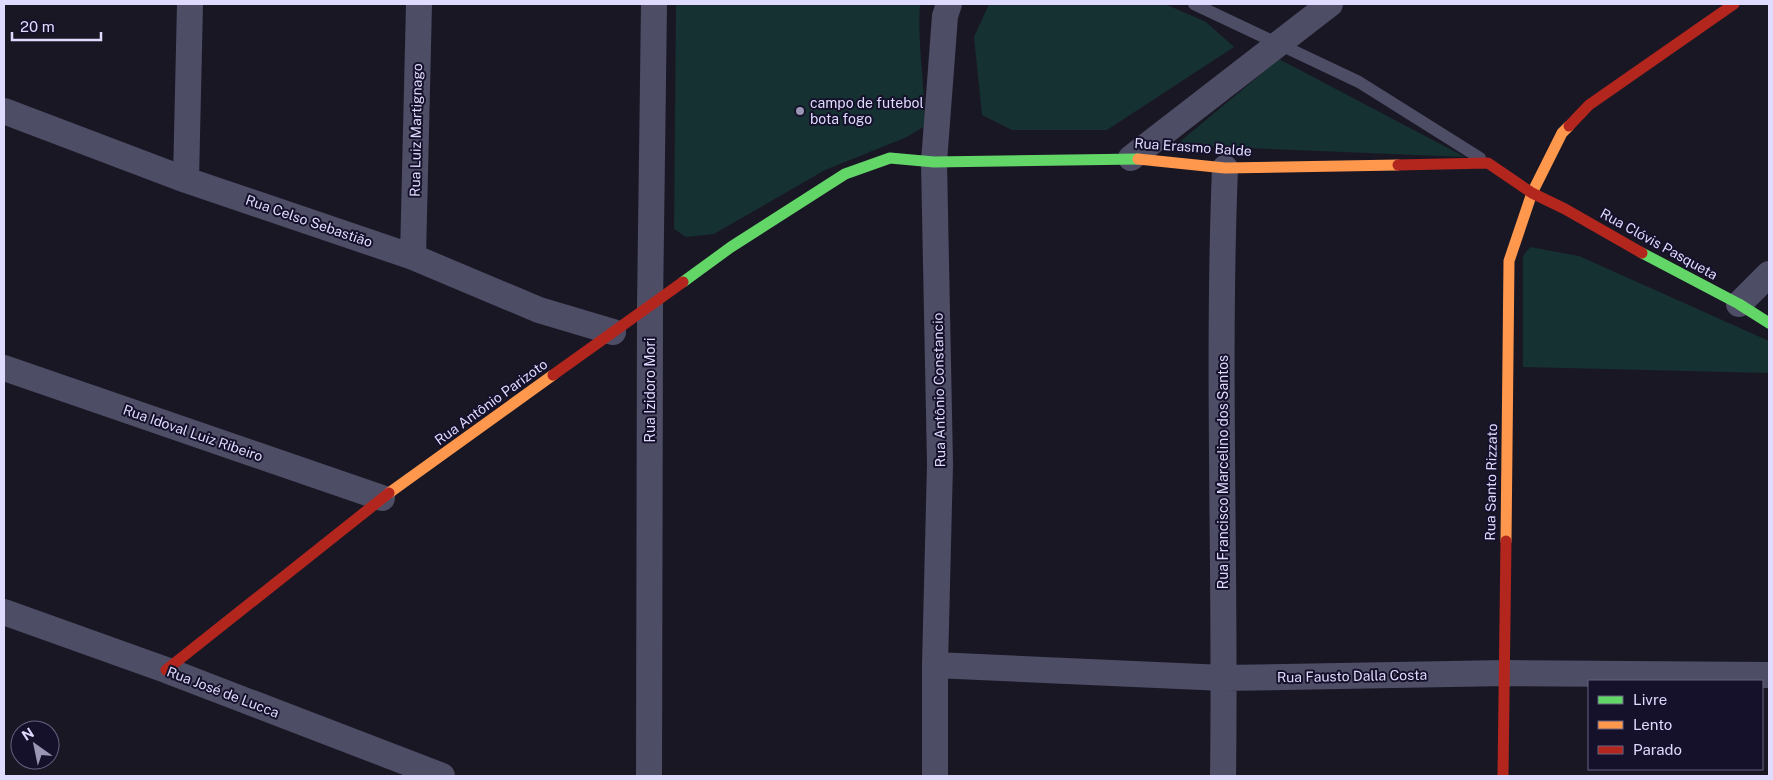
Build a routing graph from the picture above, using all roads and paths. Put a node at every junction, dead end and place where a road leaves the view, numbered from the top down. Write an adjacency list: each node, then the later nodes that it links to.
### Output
1 (190, 4): 15 (street)
2 (419, 4): 17 (street, Rua Luiz Martignago)
3 (654, 4): 20 (street, Rua Izidoro Mori)
4 (949, 4): 11 (street, Rua Antônio Constancio)
5 (1194, 4): 8 (lane)
6 (1330, 4): 8 (street)
7 (1734, 4): 16 (street, Rua Santo Rizzato)
8 (1278, 43): 10 (street); 12 (lane)
9 (4, 111): 15 (street, Rua Celso Sebastião)
10 (1131, 158): 11 (street, Rua Erasmo Balde); 13 (street, Rua Erasmo Balde)
11 (934, 162): 14 (street, Rua Erasmo Balde); 26 (street, Rua Antônio Constancio)
12 (1488, 163): 13 (street, Rua Erasmo Balde); 16 (street)
13 (1225, 168): 30 (street, Rua Francisco Marcelino dos Santos)
14 (845, 174): 20 (street, Rua Antônio Parizoto)
15 (186, 180): 17 (street, Rua Celso Sebastião)
16 (1532, 193): 19 (street, Rua Clóvis Pasqueta); 28 (street, Rua Santo Rizzato)
17 (413, 257): 22 (street, Rua Celso Sebastião)
18 (1769, 274): 19 (street)
19 (1739, 304): 21 (street, Rua Clóvis Pasqueta)
20 (650, 306): 22 (street, Rua Antônio Parizoto); 32 (street, Rua Izidoro Mori)
21 (1769, 323)
22 (613, 332): 24 (street, Rua Antônio Parizoto)
23 (4, 368): 24 (street, Rua Idoval Luiz Ribeiro)
24 (382, 498): 27 (street, Rua Antônio Parizoto)
25 (4, 612): 27 (street, Rua José de Lucca)
26 (935, 665): 30 (street, Rua Fausto Dalla Costa); 33 (street, Rua Antônio Constancio)
27 (166, 670): 31 (street, Rua José de Lucca)
28 (1504, 674): 29 (street, Rua Fausto Dalla Costa); 30 (street, Rua Fausto Dalla Costa); 35 (street, Rua Santo Rizzato)
29 (1769, 675)
30 (1224, 678): 34 (street, Rua Francisco Marcelino dos Santos)
31 (442, 776)
32 (649, 776)
33 (935, 776)
34 (1223, 776)
35 (1503, 776)

